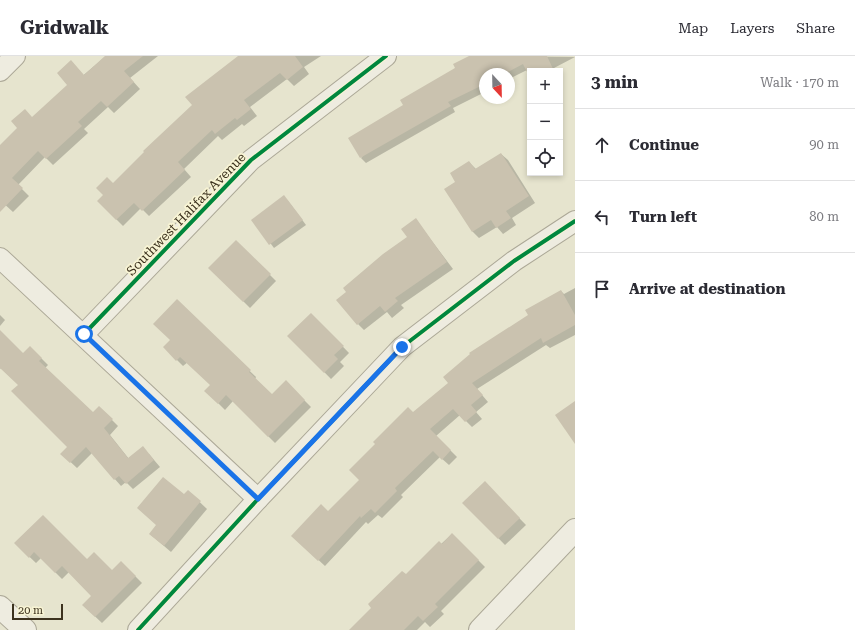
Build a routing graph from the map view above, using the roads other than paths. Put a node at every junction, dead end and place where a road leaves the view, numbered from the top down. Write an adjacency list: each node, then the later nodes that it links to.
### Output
1 (15, 56): 3 (street)
2 (386, 56): 6 (street, Southwest Halifax Avenue)
3 (0, 71)
4 (575, 221): 7 (street)
5 (0, 258): 6 (street)
6 (84, 334): 7 (street)
7 (258, 499): 11 (street)
8 (575, 530): 12 (street)
9 (0, 607): 10 (street)
10 (25, 630)
11 (138, 630)
12 (480, 630)

